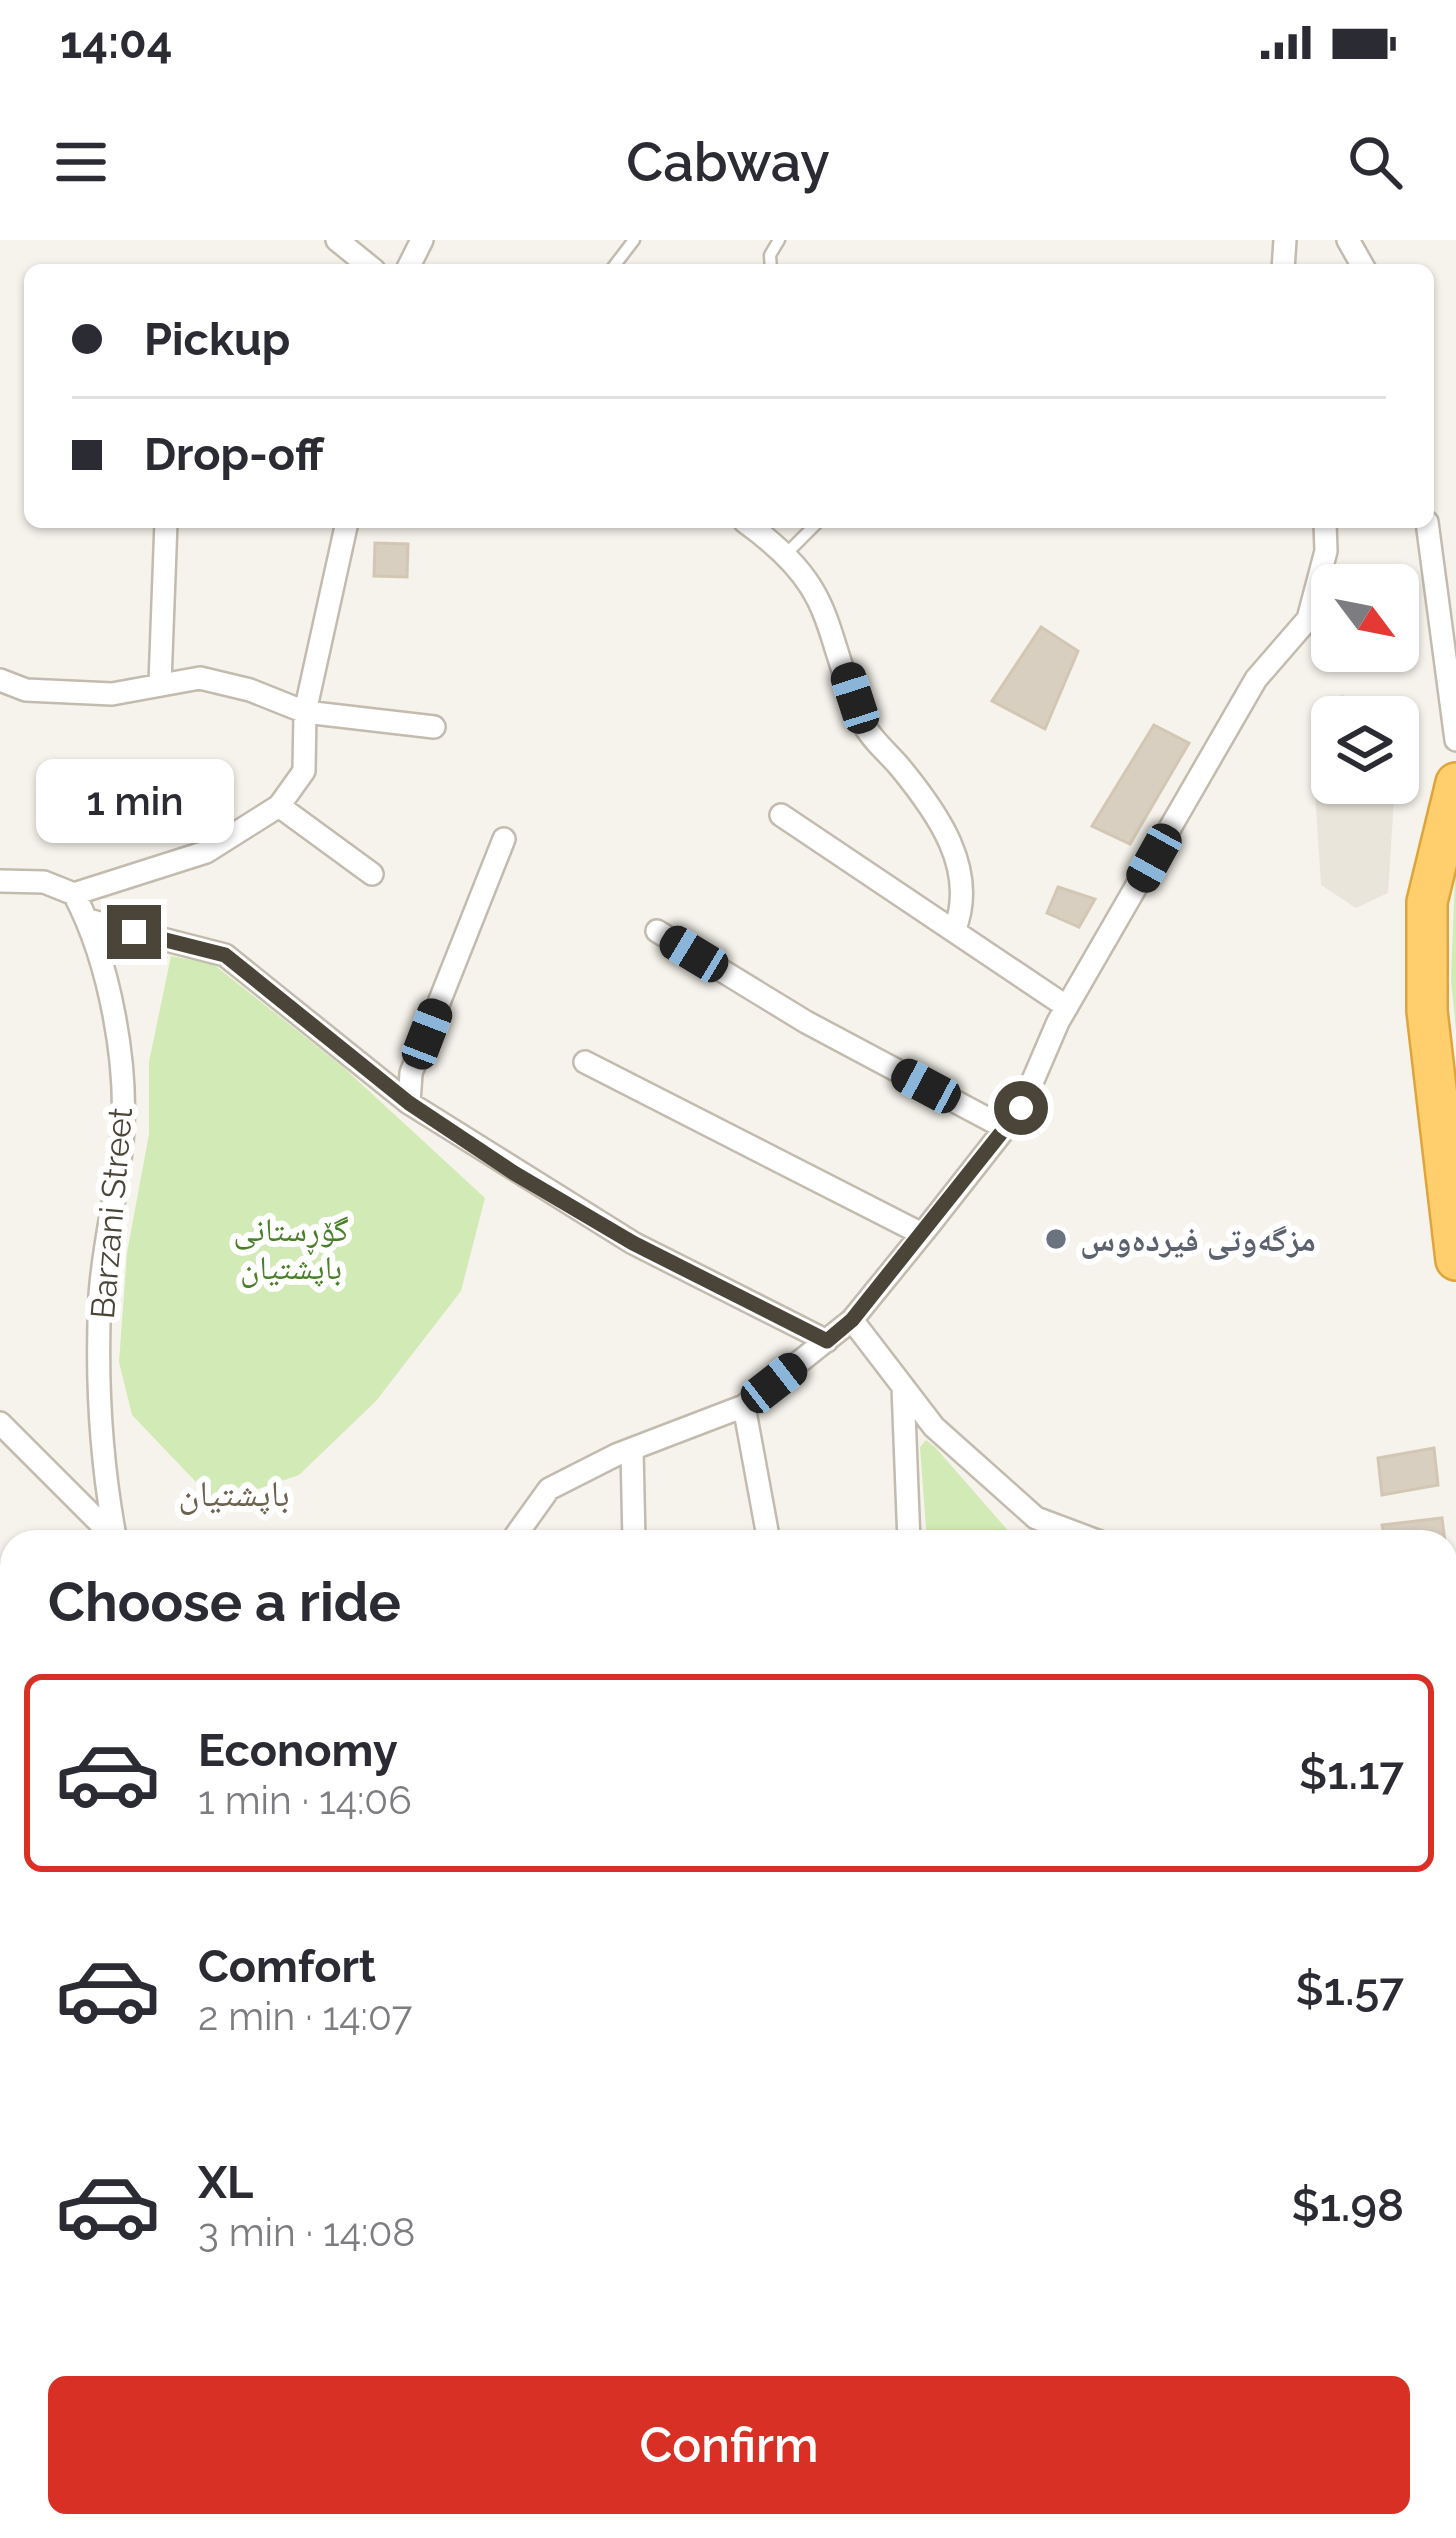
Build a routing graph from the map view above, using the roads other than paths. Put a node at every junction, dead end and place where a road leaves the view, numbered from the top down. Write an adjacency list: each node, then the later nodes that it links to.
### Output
1 (337, 240): 3 (street)
2 (634, 240): 4 (lane)
3 (367, 264)
4 (616, 264)
5 (166, 528): 13 (street)
6 (346, 528): 14 (street)
7 (753, 528): 11 (street)
8 (812, 528): 11 (lane)
9 (1325, 528): 27 (street)
10 (1427, 528): 16 (street)
11 (787, 553): 26 (street)
12 (0, 680): 13 (street)
13 (160, 683): 14 (street)
14 (305, 712): 15 (street); 18 (street)
15 (434, 728)
16 (1456, 740)
17 (1456, 782): 32 (highway)
18 (279, 806): 21 (street); 23 (street)
19 (781, 815): 26 (street)
20 (504, 839): 29 (street)
21 (372, 874)
22 (0, 881): 23 (street)
23 (74, 894): 24 (street, Barzani Street)
24 (88, 920): 29 (street); 40 (street, Barzani Street)
25 (657, 931): 30 (street)
26 (953, 931): 27 (street)
27 (1067, 1007): 30 (street)
28 (585, 1062): 31 (street)
29 (409, 1103): 34 (street)
30 (1005, 1128): 31 (street)
31 (922, 1234): 33 (street)
32 (1456, 1260)
33 (852, 1320): 34 (street); 35 (street)
34 (827, 1341): 36 (street)
35 (903, 1385): 44 (street); 45 (street)
36 (744, 1406): 38 (street); 43 (street)
37 (0, 1423): 39 (street)
38 (632, 1449): 41 (street); 42 (street)
39 (106, 1530)
40 (114, 1530)
41 (520, 1530)
42 (634, 1530)
43 (767, 1530)
44 (909, 1530)
45 (1067, 1530)

